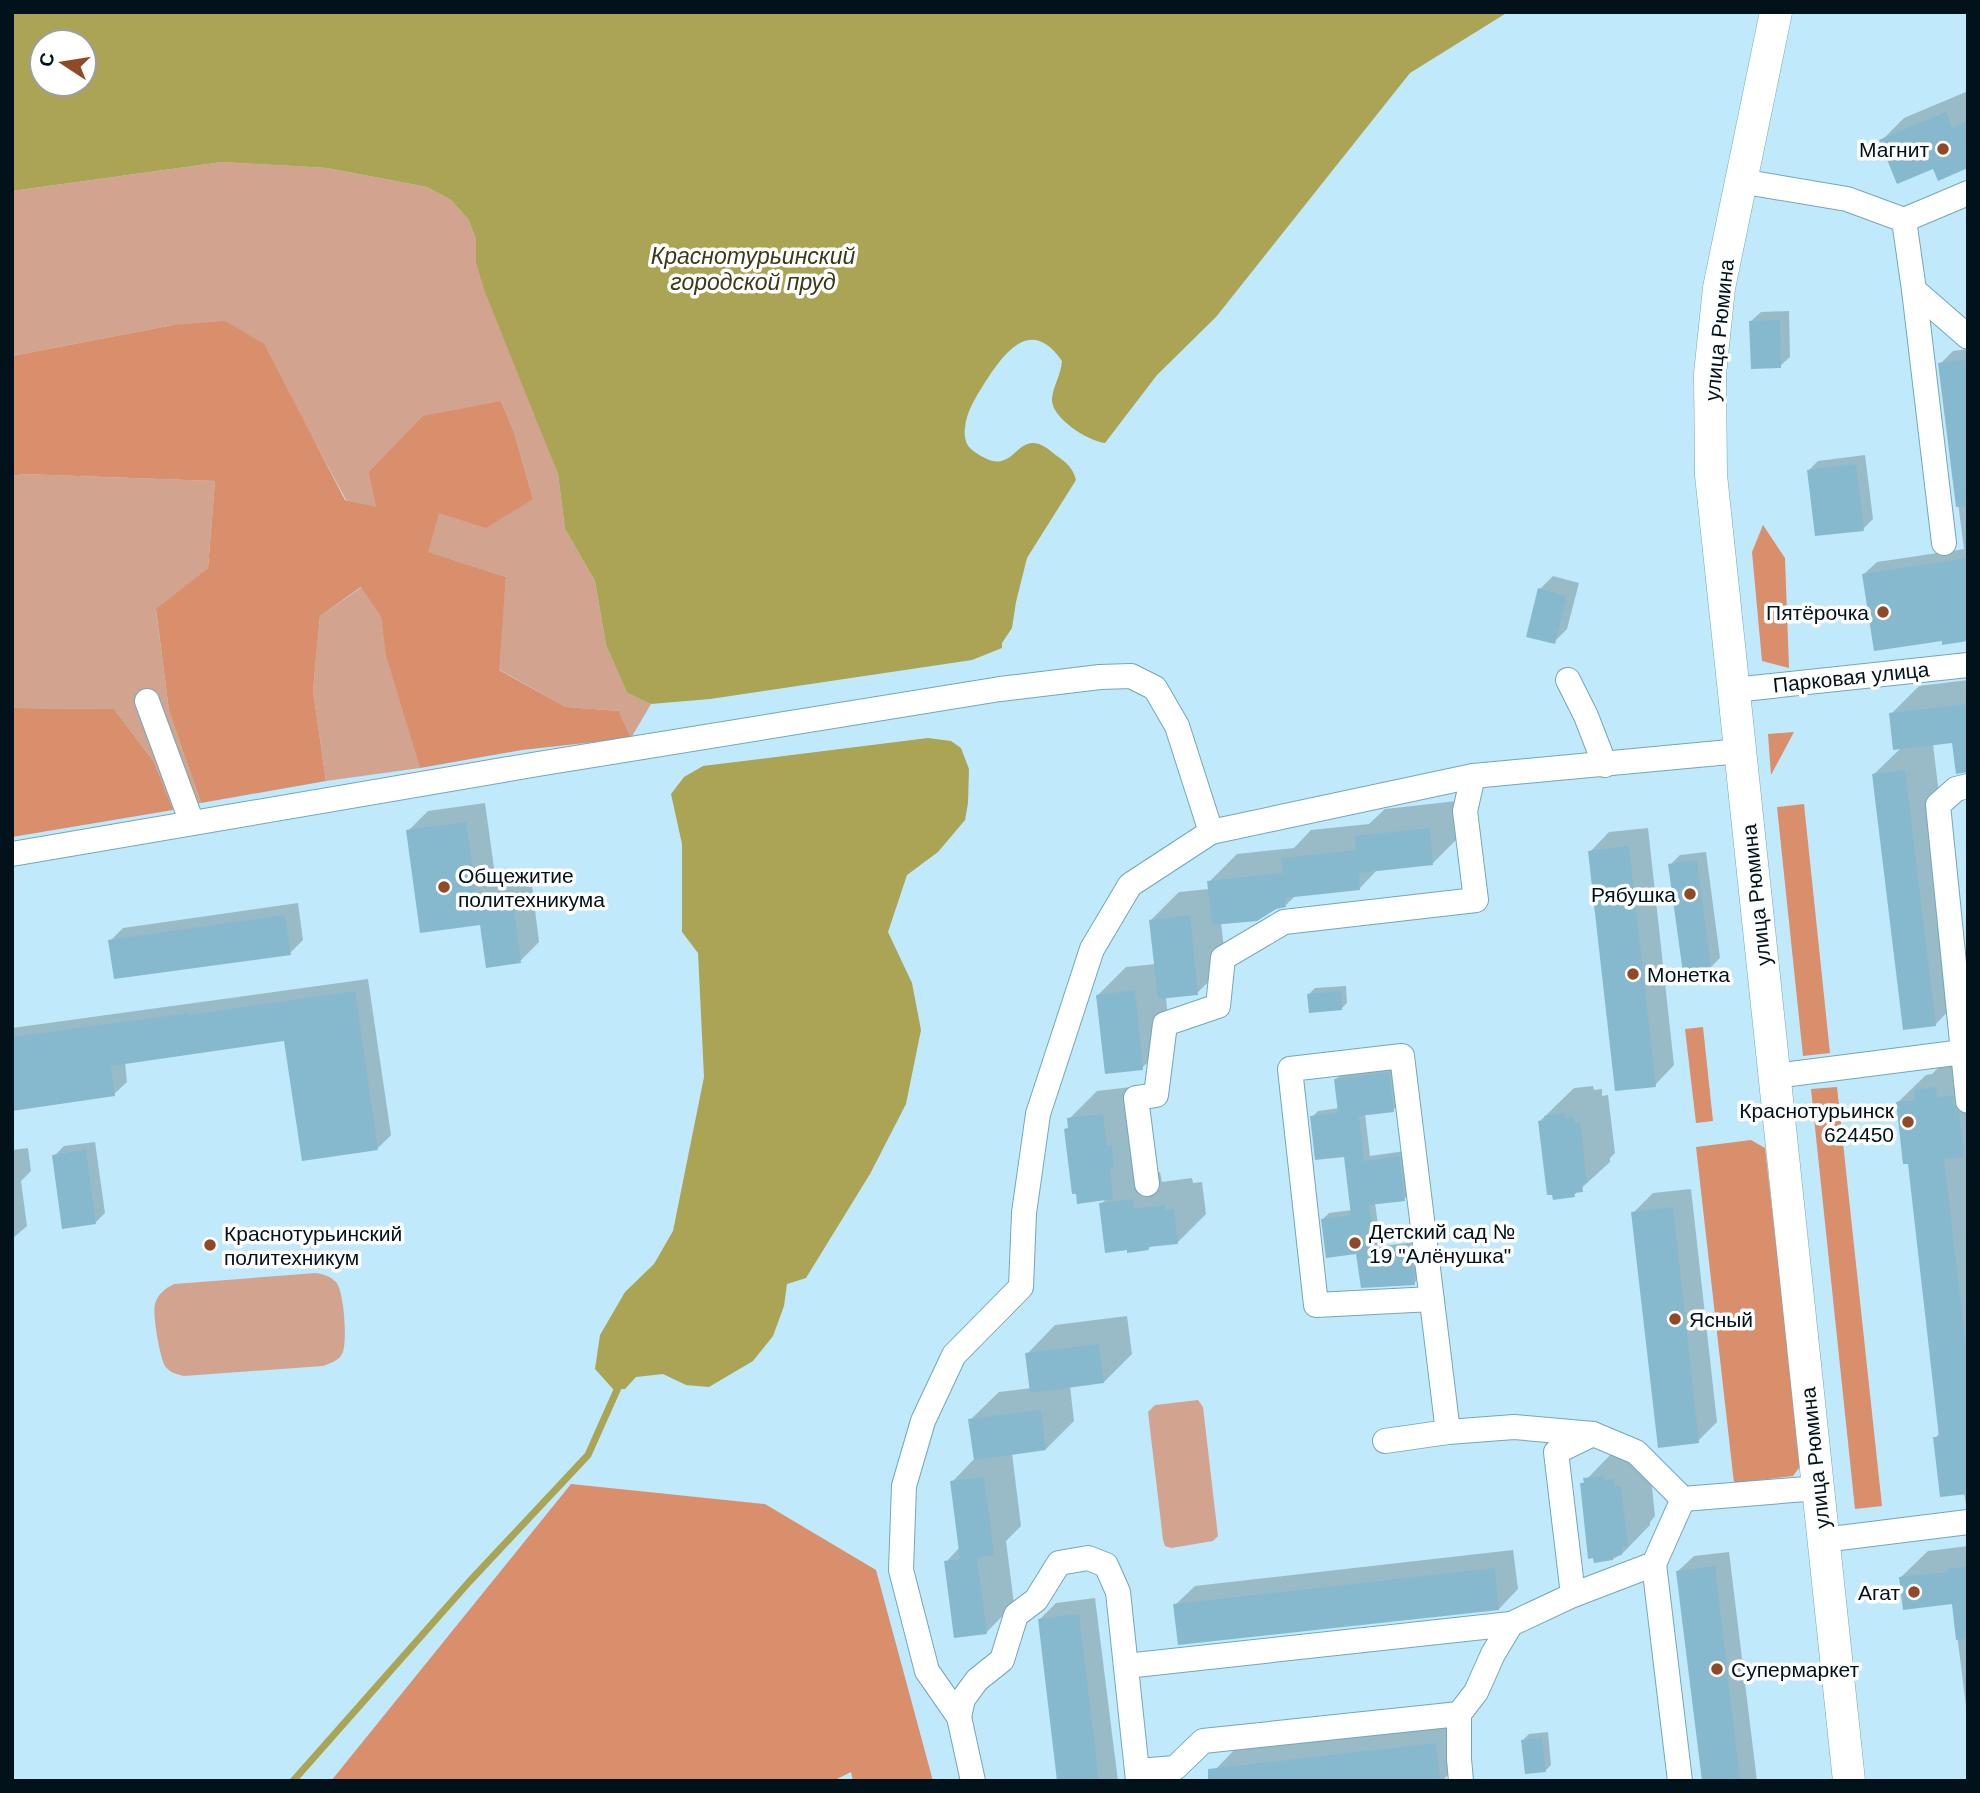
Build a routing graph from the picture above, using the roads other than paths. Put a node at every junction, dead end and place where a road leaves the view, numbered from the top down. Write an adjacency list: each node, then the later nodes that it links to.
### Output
1 (1776, 12): 2 (main road, улица Рюмина)
2 (1740, 181): 4 (street); 10 (main road, улица Рюмина)
3 (1968, 193): 4 (street)
4 (1904, 220): 5 (street)
5 (1914, 290): 6 (street); 7 (street)
6 (1968, 337)
7 (1944, 543)
8 (1968, 665): 10 (street, Парковая улица)
9 (1568, 680): 13 (street)
10 (1734, 690): 12 (main road, улица Рюмина)
11 (147, 701): 16 (street)
12 (1740, 751): 13 (street); 20 (main road, улица Рюмина)
13 (1605, 765): 14 (street)
14 (1473, 776): 17 (street); 22 (street)
15 (1968, 786): 19 (street)
16 (192, 823): 17 (street); 18 (street)
17 (1211, 832): 36 (street)
18 (12, 854)
19 (1963, 1052): 20 (street); 21 (street)
20 (1775, 1076): 27 (main road, улица Рюмина)
21 (1968, 1101)
22 (1147, 1184)
23 (1432, 1298): 23 (street); 24 (street)
24 (1448, 1432): 25 (street); 26 (street)
25 (1592, 1434): 28 (street); 32 (street)
26 (1385, 1440)
27 (1818, 1488): 28 (street); 30 (main road, улица Рюмина)
28 (1684, 1499): 31 (street)
29 (1968, 1522): 30 (street)
30 (1823, 1540): 41 (main road, улица Рюмина)
31 (1654, 1564): 32 (street); 40 (street)
32 (1573, 1595): 33 (street)
33 (1511, 1624): 34 (street); 35 (street)
34 (1126, 1666): 36 (street); 37 (street)
35 (1459, 1714): 37 (street); 39 (street)
36 (960, 1717): 38 (street)
37 (1138, 1776)
38 (973, 1781)
39 (1461, 1781)
40 (1679, 1781)
41 (1849, 1781)

